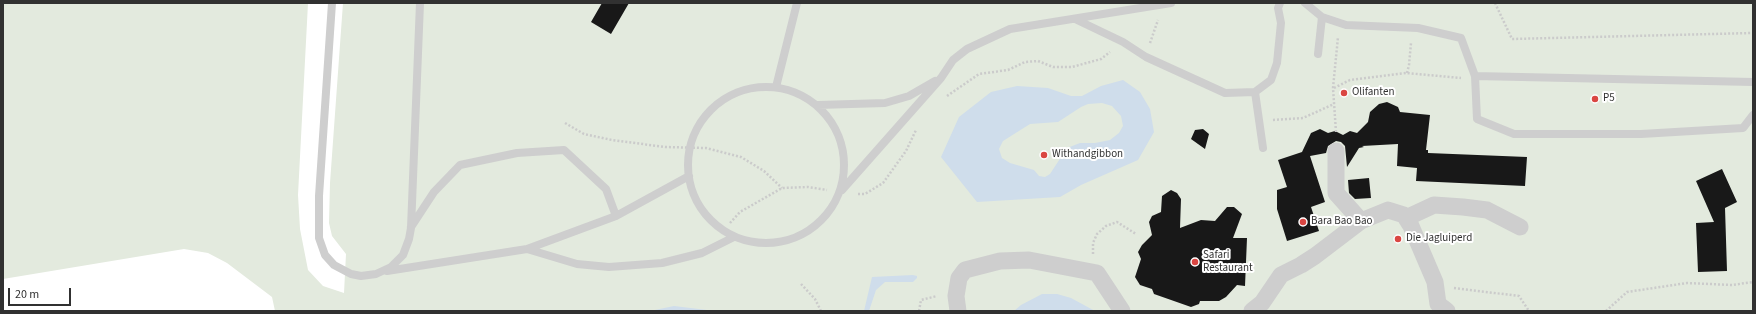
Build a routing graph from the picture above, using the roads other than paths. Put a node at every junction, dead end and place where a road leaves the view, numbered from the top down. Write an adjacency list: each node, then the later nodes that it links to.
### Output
1 (332, 3): 28 (lane)
2 (420, 3): 25 (lane)
3 (797, 3): 13 (lane)
4 (1280, 3): 14 (lane)
5 (1305, 3): 7 (lane)
6 (1167, 4): 8 (lane)
7 (1322, 17): 9 (lane); 10 (lane)
8 (1075, 19): 11 (lane); 14 (lane)
9 (1318, 54)
10 (1475, 76): 12 (lane); 16 (lane)
11 (941, 78): 15 (lane); 20 (lane)
12 (1753, 82)
13 (776, 87): 15 (lane); 19 (lane)
14 (1255, 92): 17 (lane)
15 (818, 105): 20 (lane)
16 (1753, 114)
17 (1263, 148)
18 (1336, 151): 23 (street)
19 (689, 176): 21 (lane); 26 (lane)
20 (840, 192): 26 (lane)
21 (616, 216): 25 (lane); 27 (lane)
22 (1406, 218): 23 (street); 24 (street); 32 (street)
23 (1361, 220): 31 (street)
24 (1520, 227)
25 (411, 228): 28 (lane)
26 (734, 237): 27 (lane)
27 (527, 249): 28 (lane)
28 (383, 272)
29 (958, 311): 30 (street)
30 (1122, 311)
31 (1252, 311)
32 (1447, 311)

